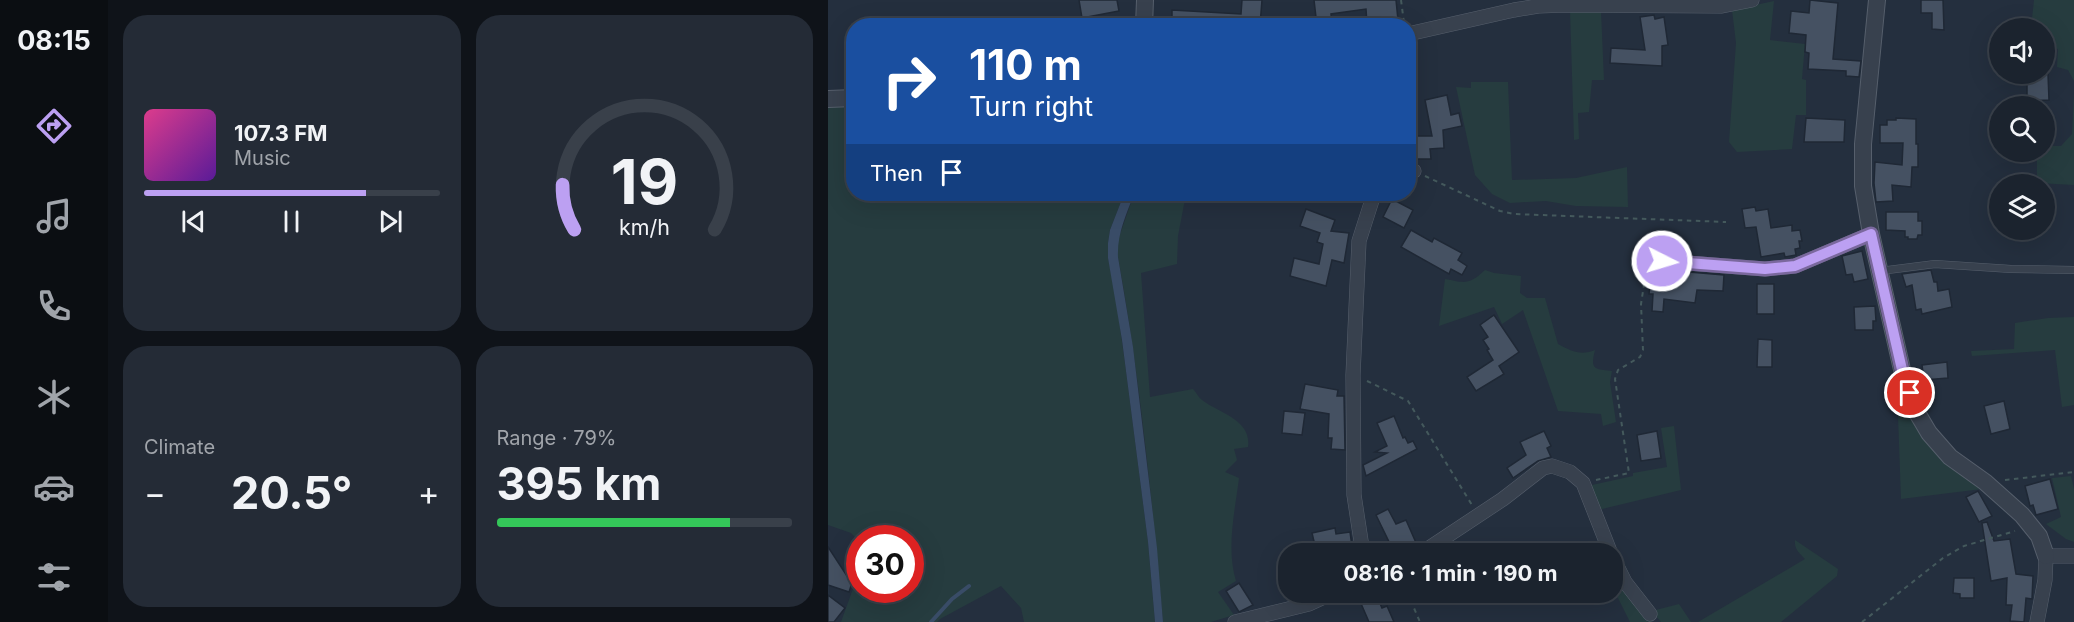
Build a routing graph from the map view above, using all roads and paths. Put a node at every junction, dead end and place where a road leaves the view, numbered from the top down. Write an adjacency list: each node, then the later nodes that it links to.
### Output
1 (1145, 0): 5 (street)
2 (1401, 0): 6 (path)
3 (1752, 0): 7 (street)
4 (1877, 0): 13 (street)
5 (1144, 18)
6 (1404, 18)
7 (1416, 32)
8 (846, 98): 9 (street)
9 (828, 99)
10 (1416, 173): 12 (path)
11 (1372, 201): 17 (street)
12 (1726, 222)
13 (1871, 234): 14 (street); 16 (street)
14 (1662, 261): 20 (path)
15 (2074, 270): 16 (lane)
16 (1880, 271): 19 (street)
17 (1353, 375): 21 (path); 23 (street)
18 (2074, 472): 19 (path)
19 (1985, 482): 22 (street)
20 (1583, 483): 21 (street); 25 (street)
21 (1478, 515): 24 (street)
22 (2032, 526): 26 (street); 34 (path)
23 (1361, 543)
24 (1436, 543)
25 (1607, 543)
26 (2046, 556): 27 (street); 35 (street)
27 (2074, 556)
28 (1623, 578): 31 (street)
29 (1311, 603): 32 (street)
30 (1412, 603): 33 (path)
31 (1650, 614)
32 (1235, 622)
33 (1420, 622)
34 (1862, 622)
35 (2037, 622)

